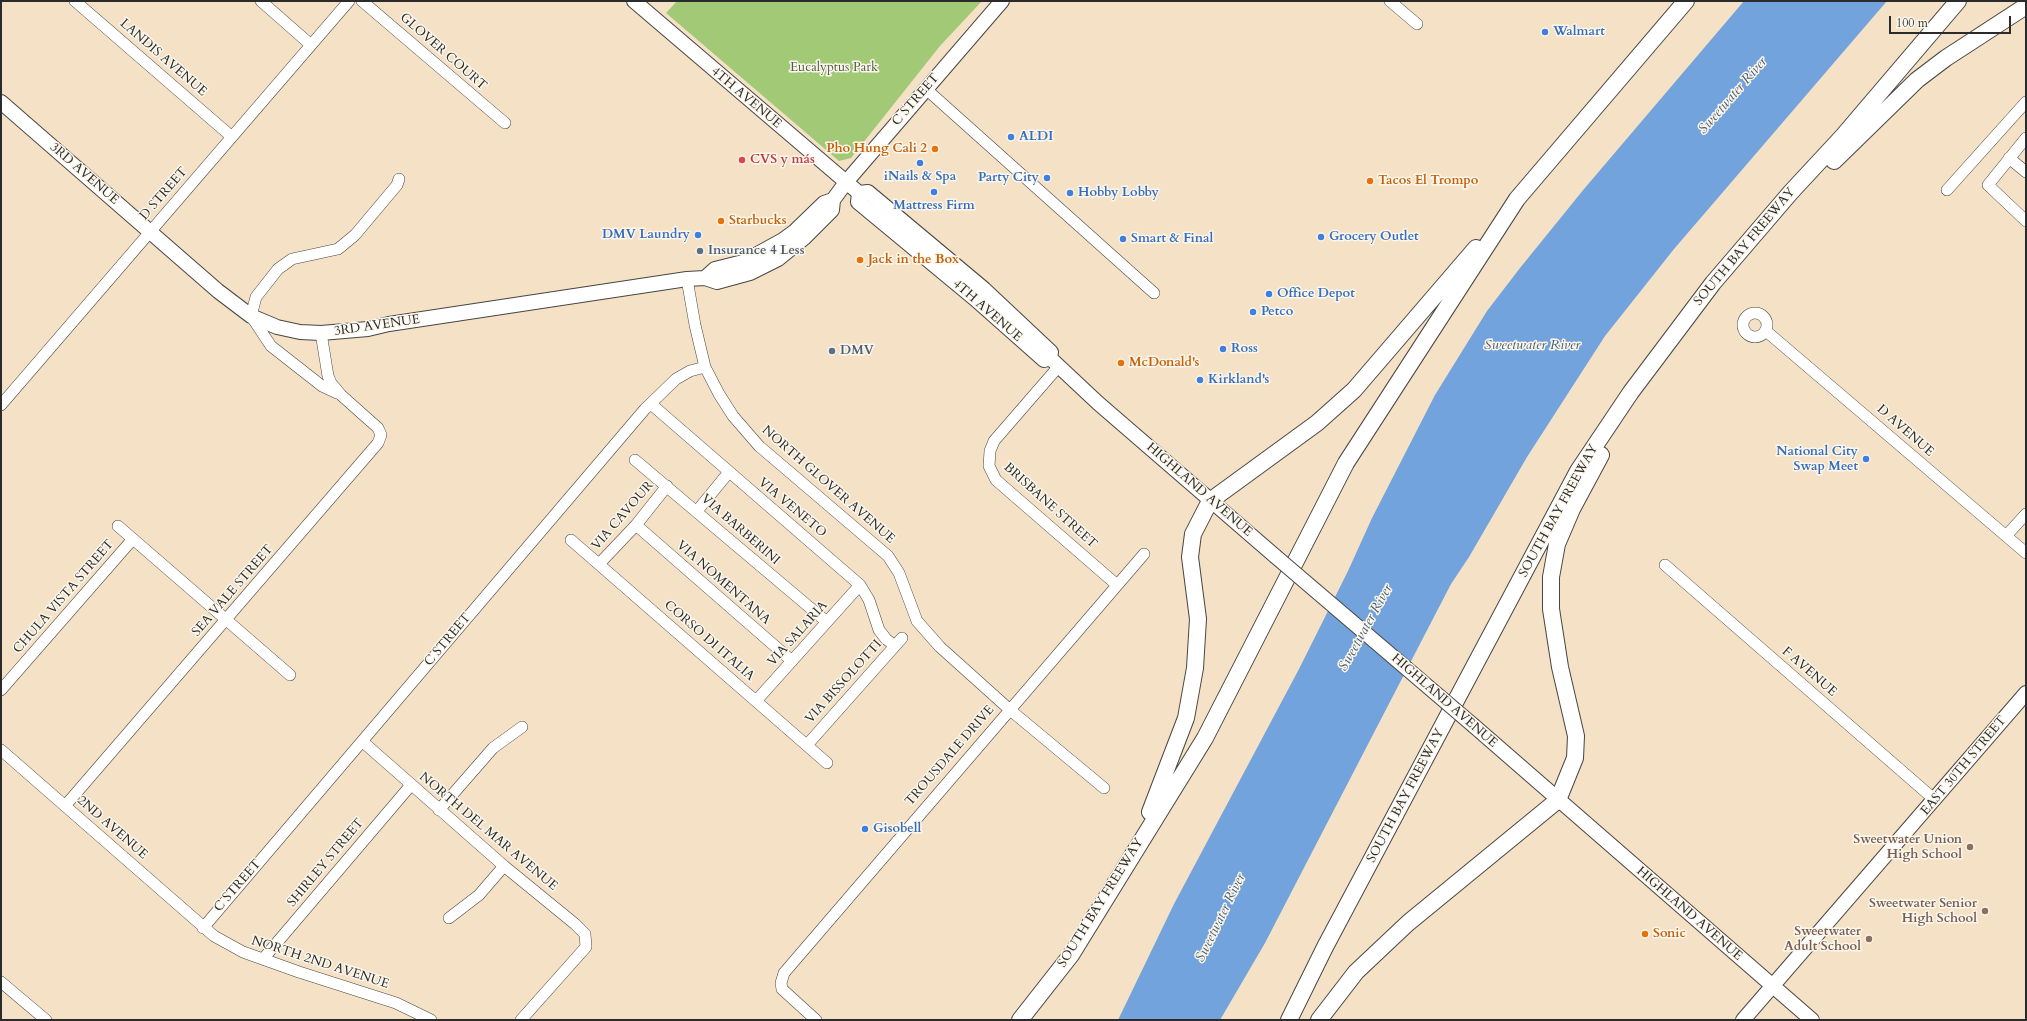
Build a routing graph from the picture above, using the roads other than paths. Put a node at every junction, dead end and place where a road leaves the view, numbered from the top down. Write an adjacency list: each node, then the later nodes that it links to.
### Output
1 (75, 1): 17 (street, LANDIS AVENUE)
2 (261, 1): 12 (street)
3 (349, 1): 12 (street, D STREET)
4 (362, 1): 16 (street, GLOVER COURT)
5 (634, 1): 22 (main road, 4TH AVENUE)
6 (1002, 1): 13 (main road, C STREET)
7 (1390, 1): 11 (street)
8 (1686, 1): 25 (highway, SOUTH BAY FREEWAY)
9 (1958, 1): 24 (highway, SOUTH BAY FREEWAY)
10 (2026, 6): 24 (highway)
11 (1417, 24)
12 (311, 45): 17 (street, D STREET)
13 (926, 89): 22 (main road, C STREET); 29 (street)
14 (1, 102): 27 (main road, 3RD AVENUE)
15 (2026, 102): 23 (street)
16 (505, 123)
17 (232, 137): 27 (street, D STREET)
18 (2026, 138): 19 (street)
19 (2009, 158): 20 (street); 26 (street)
20 (2026, 172)
21 (398, 179): 30 (street)
22 (847, 181): 28 (main road, C STREET); 34 (main road, 4TH AVENUE)
23 (1947, 190)
24 (1791, 192): 31 (highway, SOUTH BAY FREEWAY)
25 (1517, 199): 43 (highway); 78 (highway, SOUTH BAY FREEWAY)
26 (2026, 221)
27 (150, 232): 30 (main road, 3RD AVENUE); 39 (street, D STREET)
28 (687, 279): 33 (main road, 3RD AVENUE); 35 (street, NORTH GLOVER AVENUE)
29 (1154, 293)
30 (251, 316): 33 (main road, 3RD AVENUE); 37 (street, SEA VALE STREET)
31 (1683, 321): 74 (highway); 90 (highway, SOUTH BAY FREEWAY)
32 (1766, 331): 48 (street, D AVENUE)
33 (321, 333): 37 (street, SEA VALE STREET)
34 (1055, 362): 36 (main road, 4TH AVENUE); 56 (street, BRISBANE STREET)
35 (705, 366): 38 (street, C STREET); 66 (street, NORTH GLOVER AVENUE)
36 (1076, 383): 43 (main road, HIGHLAND AVENUE)
37 (341, 395): 57 (street, SEA VALE STREET)
38 (651, 404): 41 (street, VIA VENETO); 68 (street, C STREET)
39 (1, 405)
40 (635, 460): 42 (street, VIA BARBERINI)
41 (729, 472): 44 (street); 55 (street, VIA VENETO)
42 (667, 486): 44 (street, VIA BARBERINI); 46 (street, VIA CAVOUR)
43 (1210, 501): 74 (main road, HIGHLAND AVENUE, bridge); 78 (highway)
44 (696, 511): 58 (street, VIA BARBERINI)
45 (2026, 514): 48 (street)
46 (636, 525): 53 (street, VIA CAVOUR); 61 (street, VIA NOMENTANA)
47 (118, 526): 49 (street)
48 (2006, 536): 51 (street, D AVENUE)
49 (132, 540): 57 (street); 63 (street, CHULA VISTA STREET)
50 (571, 540): 53 (street, CORSO DI ITALIA)
51 (2026, 553)
52 (1144, 554): 56 (street, TROUSDALE DRIVE)
53 (599, 564): 65 (street, CORSO DI ITALIA)
54 (1665, 565): 75 (street, F AVENUE)
55 (860, 585): 58 (street, VIA SALARIA); 60 (street, VIA VENETO)
56 (1117, 585): 66 (street, TROUSDALE DRIVE)
57 (226, 620): 62 (street); 76 (street, SEA VALE STREET)
58 (827, 622): 61 (street, VIA SALARIA)
59 (902, 638): 60 (street, VIA BISSOLOTTI)
60 (894, 646): 69 (street, VIA BISSOLOTTI)
61 (792, 661): 65 (street, VIA SALARIA)
62 (290, 675)
63 (1, 690)
64 (2026, 693): 75 (main road, EAST 30TH STREET)
65 (756, 701): 69 (street, CORSO DI ITALIA)
66 (1009, 709): 73 (street, NORTH GLOVER AVENUE); 88 (street, TROUSDALE DRIVE)
67 (522, 727): 77 (street)
68 (363, 742): 72 (street, NORTH DEL MAR AVENUE); 81 (street, C STREET)
69 (807, 745): 71 (street, CORSO DI ITALIA)
70 (1, 750): 76 (street, 2ND AVENUE)
71 (827, 763)
72 (411, 785): 77 (street, NORTH DEL MAR AVENUE); 82 (street, SHIRLEY STREET)
73 (1104, 788)
74 (1558, 800): 84 (main road, HIGHLAND AVENUE); 91 (highway)
75 (1935, 800): 84 (main road, EAST 30TH STREET)
76 (65, 806): 81 (street, 2ND AVENUE)
77 (439, 810): 79 (street, NORTH DEL MAR AVENUE)
78 (1130, 859): 89 (highway, SOUTH BAY FREEWAY)
79 (504, 866): 80 (street); 87 (street, NORTH DEL MAR AVENUE)
80 (449, 918)
81 (203, 928): 82 (street, NORTH 2ND AVENUE)
82 (263, 959): 86 (street, NORTH 2ND AVENUE)
83 (1, 982): 85 (street)
84 (1772, 986): 92 (main road, EAST 30TH STREET); 93 (main road, HIGHLAND AVENUE)
85 (46, 1020)
86 (431, 1020)
87 (521, 1020)
88 (816, 1020)
89 (1020, 1020)
90 (1289, 1020)
91 (1319, 1020)
92 (1743, 1020)
93 (1812, 1020)

